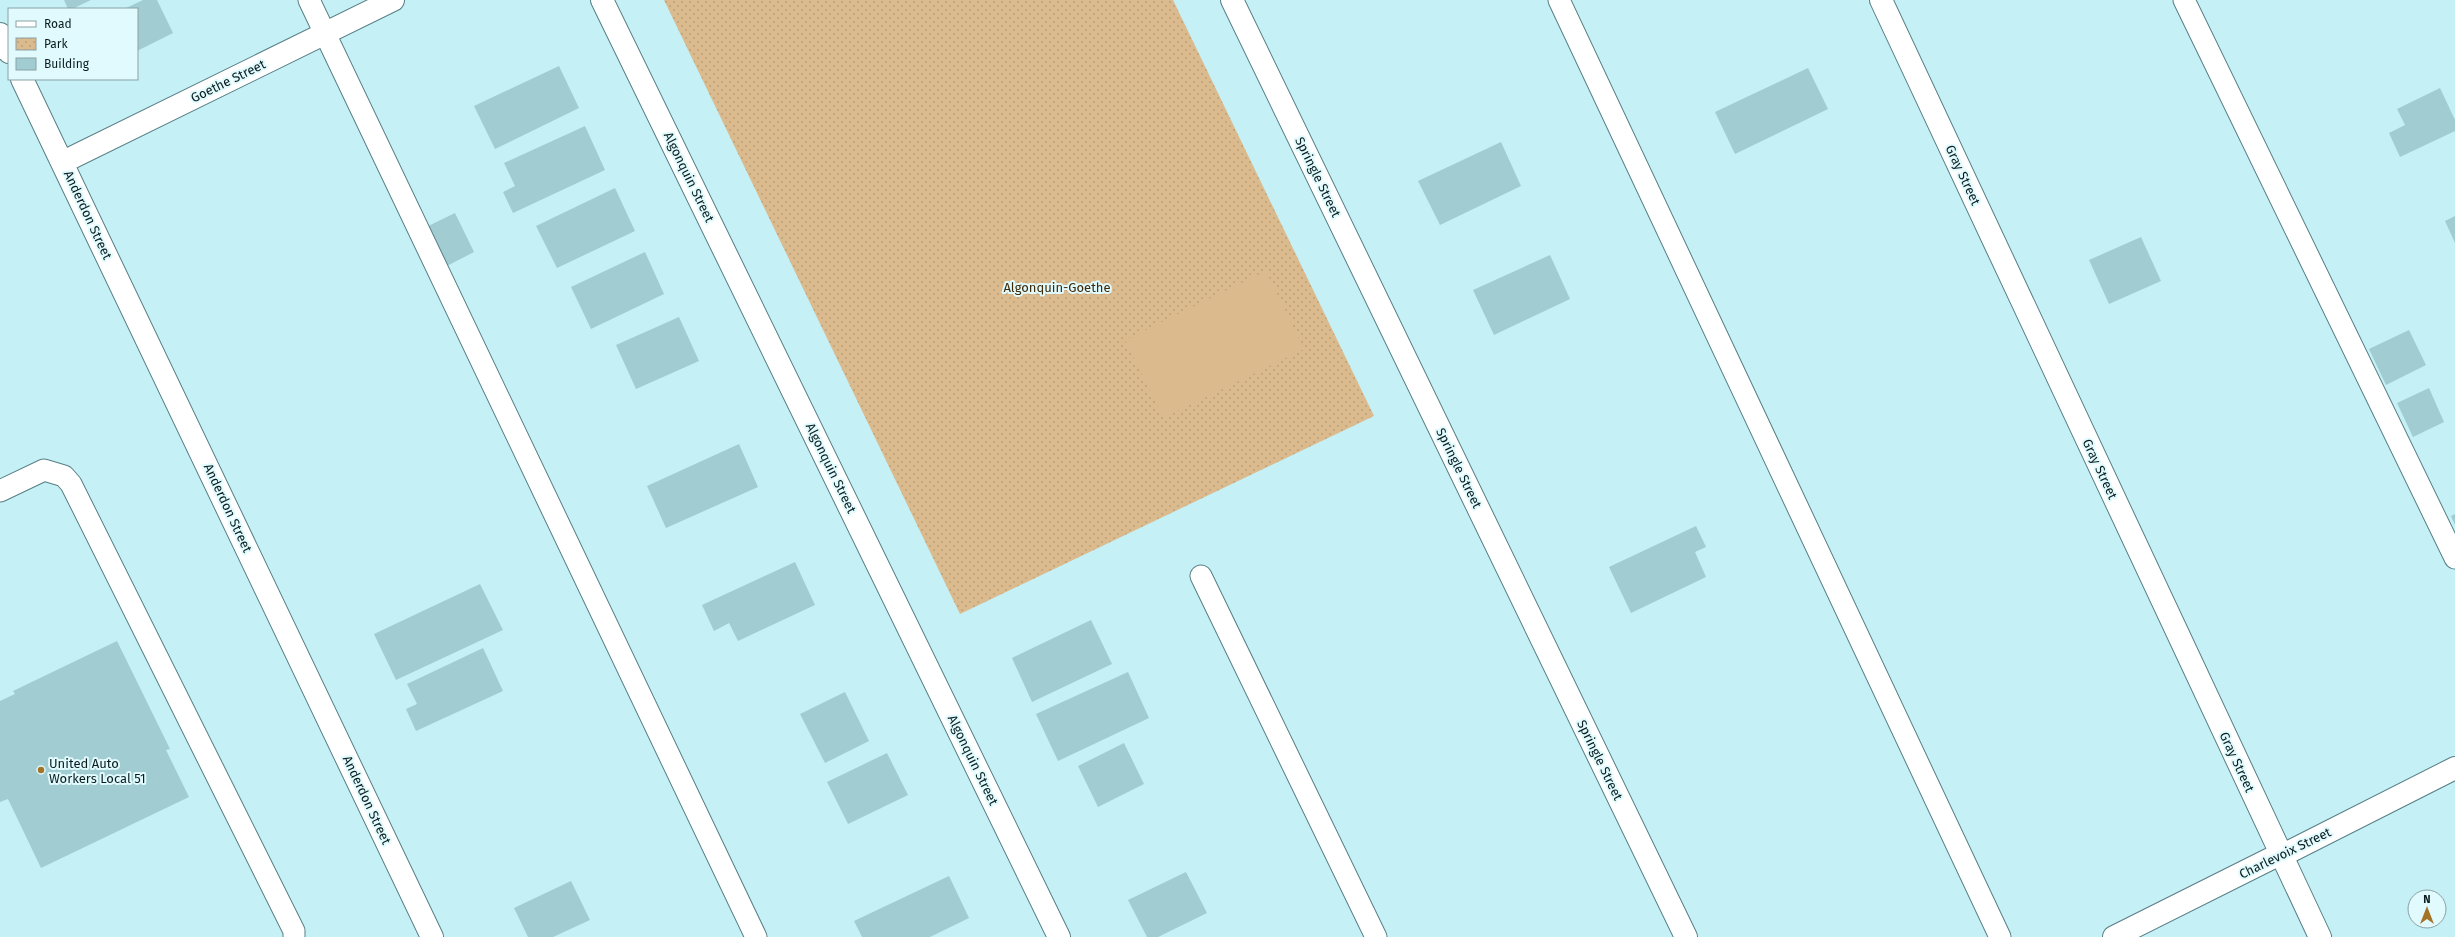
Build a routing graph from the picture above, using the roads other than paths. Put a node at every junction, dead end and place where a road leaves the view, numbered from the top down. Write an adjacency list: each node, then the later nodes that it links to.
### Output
1 (309, 0): 8 (lane)
2 (393, 0): 8 (street, Goethe Street)
3 (602, 0): 21 (street, Algonquin Street)
4 (1232, 0): 23 (street, Springle Street)
5 (1559, 0): 24 (lane)
6 (1882, 0): 17 (street, Gray Street)
7 (2184, 0): 14 (lane)
8 (326, 33): 12 (street, Goethe Street); 20 (lane)
9 (0, 34): 10 (street)
10 (8, 50)
11 (22, 80): 12 (street, Anderdon Street)
12 (63, 162): 19 (street, Anderdon Street)
13 (0, 491): 18 (lane)
14 (2455, 558)
15 (1201, 576): 22 (lane)
16 (2455, 768): 17 (street, Charlevoix Street)
17 (2281, 856): 25 (street, Charlevoix Street); 26 (street, Gray Street)
18 (294, 937)
19 (432, 937)
20 (756, 937)
21 (1059, 937)
22 (1376, 937)
23 (1686, 937)
24 (2000, 937)
25 (2114, 937)
26 (2320, 937)

